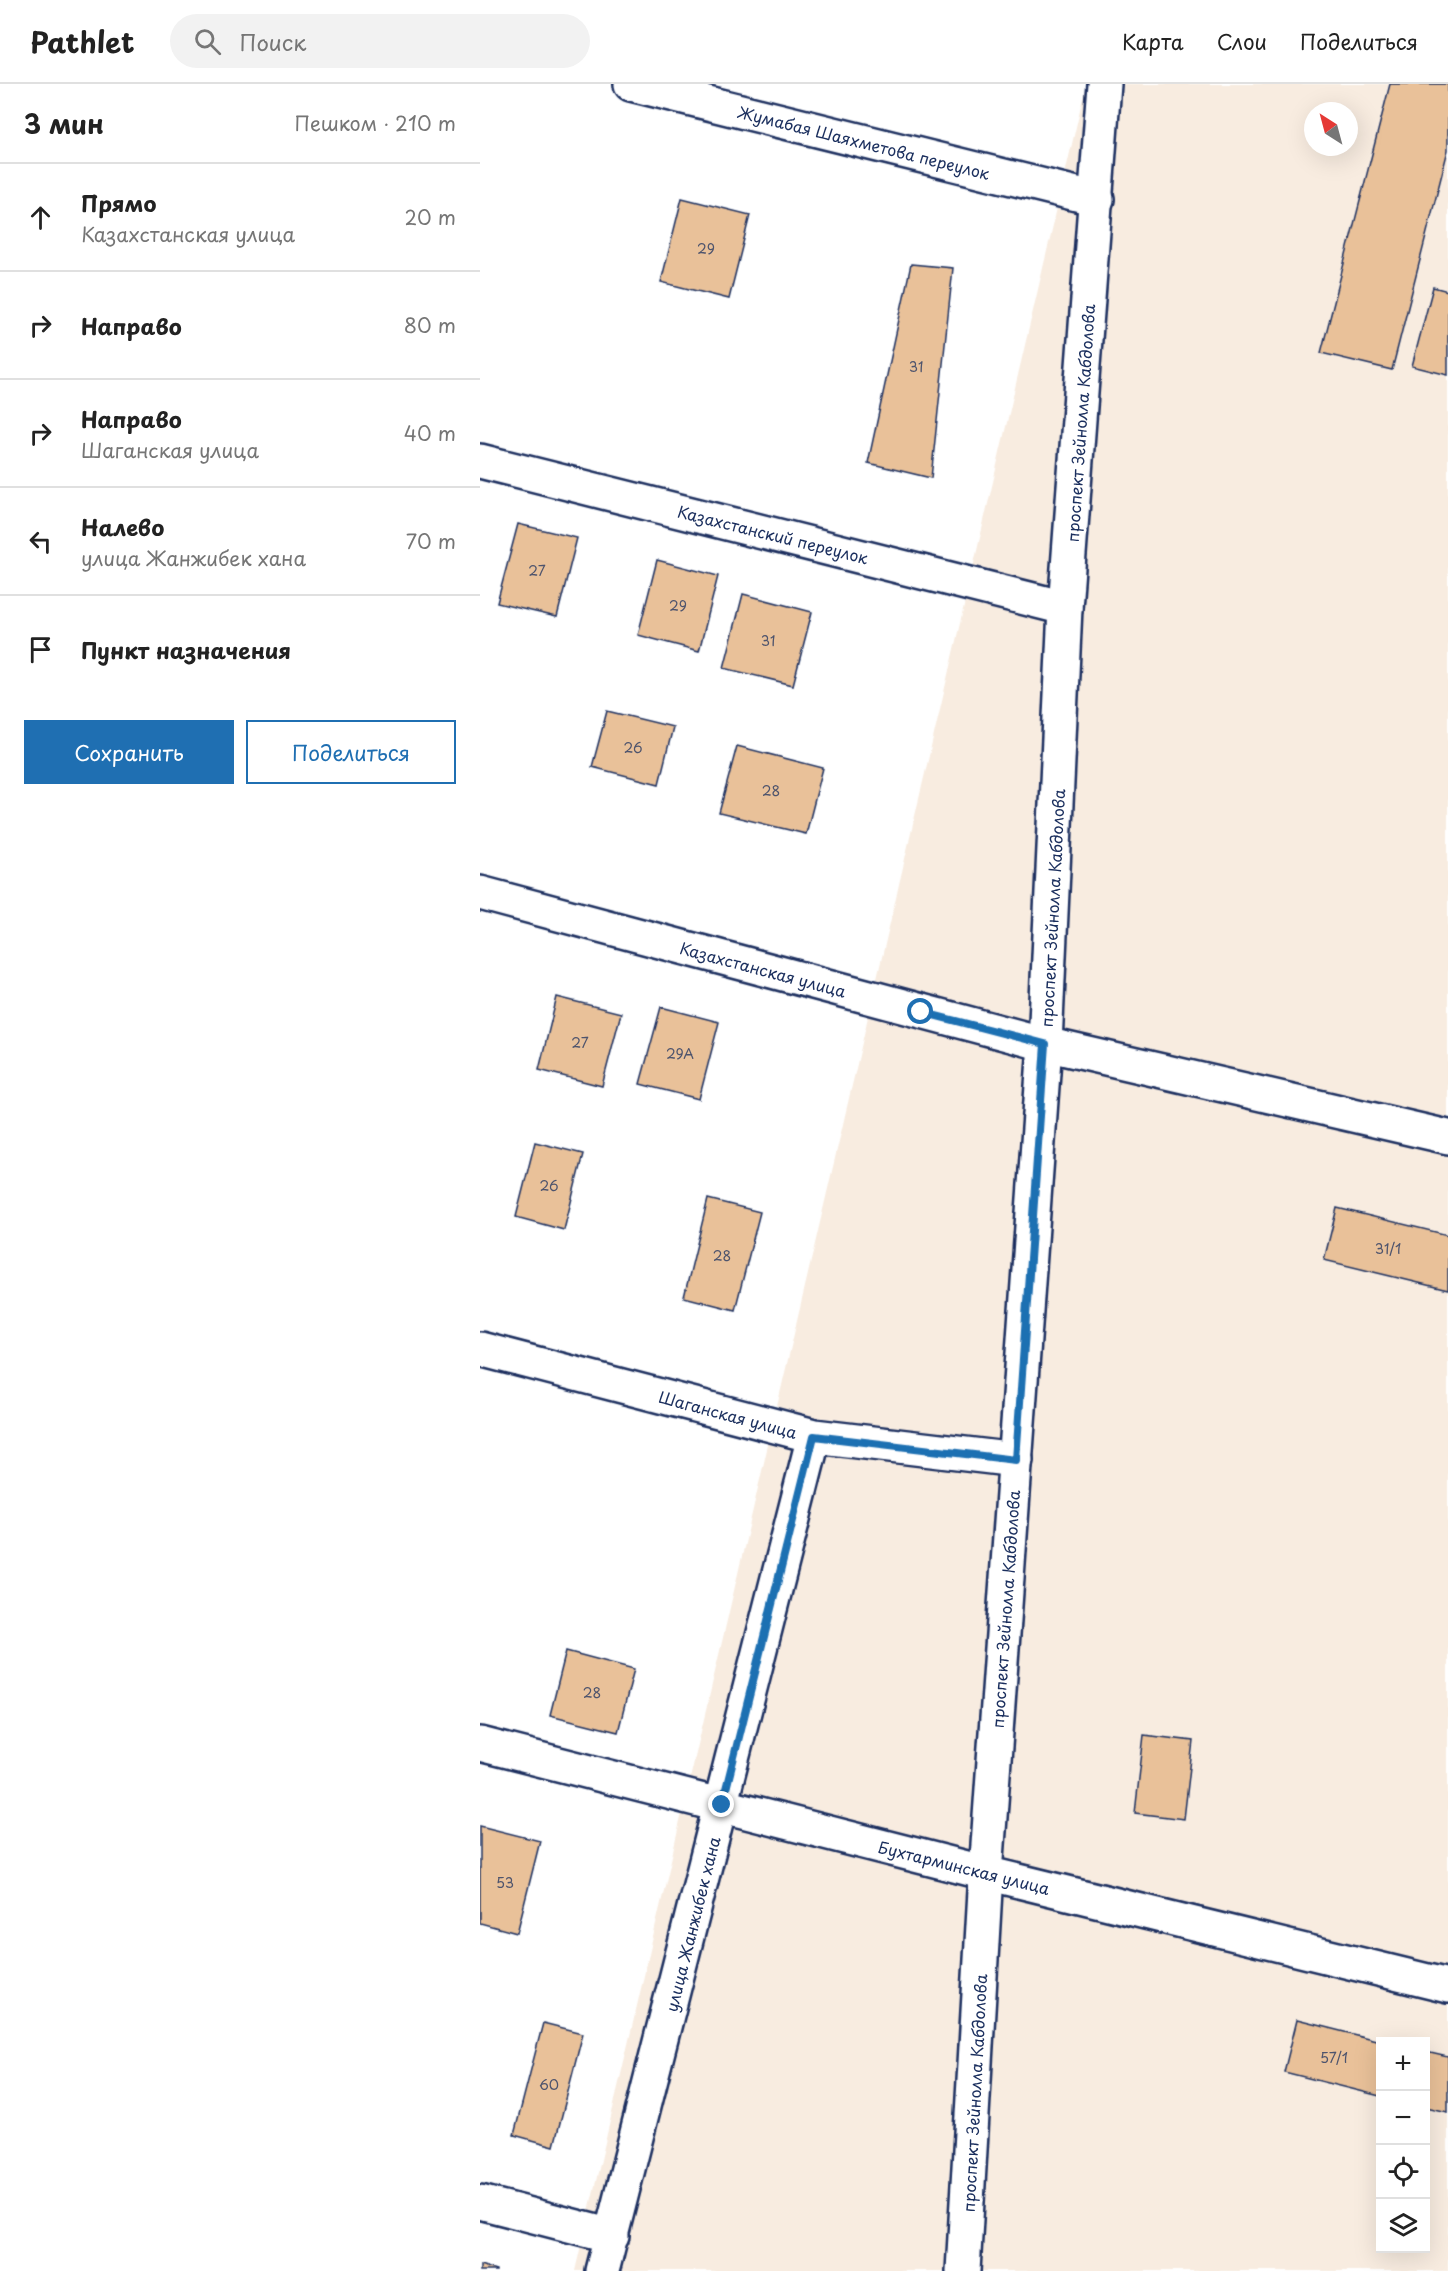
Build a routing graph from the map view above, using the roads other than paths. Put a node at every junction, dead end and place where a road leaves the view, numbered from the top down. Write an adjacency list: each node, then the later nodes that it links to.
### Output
1 (631, 84): 3 (street, Жумабая Шаяхметова переулок)
2 (1104, 84): 3 (street, проспект Зейнолла Кабдолова)
3 (1097, 199): 5 (street, проспект Зейнолла Кабдолова)
4 (480, 460): 5 (street, Казахстанский переулок)
5 (1065, 608): 7 (street, проспект Зейнолла Кабдолова)
6 (480, 893): 7 (street, Казахстанская улица)
7 (1045, 1044): 8 (street, Казахстанская улица); 11 (street, проспект Зейнолла Кабдолова)
8 (1448, 1137)
9 (480, 1349): 10 (street, Шаганская улица)
10 (814, 1436): 11 (street, Шаганская улица); 13 (street, улица Жанжибек хана)
11 (1016, 1460): 14 (street, проспект Зейнолла Кабдолова)
12 (480, 1744): 13 (street, Бухтарминская улица)
13 (722, 1805): 14 (street, Бухтарминская улица); 17 (street, улица Жанжибек хана)
14 (986, 1873): 15 (street, Бухтарминская улица); 19 (street, проспект Зейнолла Кабдолова)
15 (1448, 1986)
16 (480, 2202): 17 (street)
17 (612, 2236): 18 (street, улица Жанжибек хана)
18 (603, 2271)
19 (963, 2271)

